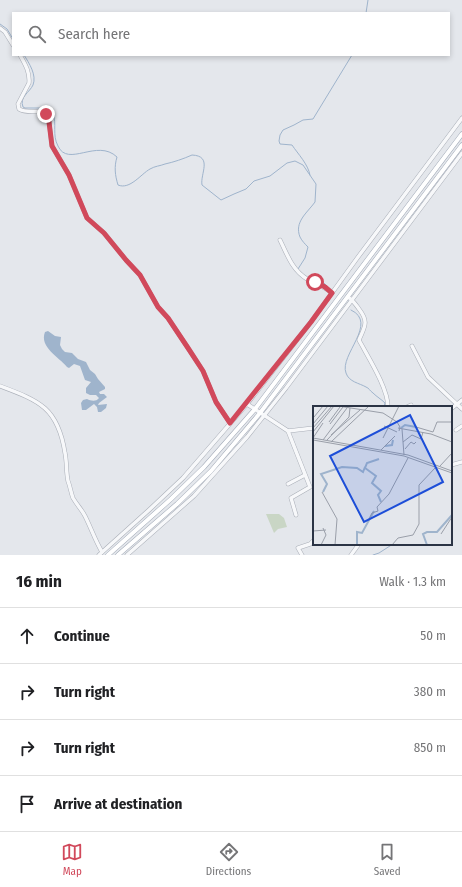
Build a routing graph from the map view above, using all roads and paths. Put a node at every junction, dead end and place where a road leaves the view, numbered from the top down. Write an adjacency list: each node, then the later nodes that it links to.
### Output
1 (0, 28): 2 (street)
2 (12, 44)
3 (21, 56): 26 (street)
4 (462, 118): 5 (street)
5 (458, 124): 6 (street); 13 (street)
6 (462, 126)
7 (462, 134): 11 (main road)
8 (462, 145): 12 (main road)
9 (462, 153): 14 (street)
10 (280, 240): 13 (street)
11 (363, 265): 12 (main road); 22 (main road)
12 (369, 270): 14 (main road)
13 (332, 293): 18 (street)
14 (350, 298): 20 (street); 24 (main road); 25 (street)
15 (412, 346): 19 (street)
16 (0, 386): 38 (street)
17 (462, 400): 19 (street)
18 (247, 404): 22 (street); 26 (street)
19 (458, 404): 21 (street); 23 (street)
20 (388, 406)
21 (452, 407)
22 (255, 409): 24 (street); 39 (main road)
23 (462, 409)
24 (260, 413): 25 (street); 40 (main road)
25 (265, 416): 30 (street); 41 (street)
26 (230, 423): 38 (street)
27 (462, 426): 29 (street)
28 (313, 428): 30 (street)
29 (456, 430)
30 (288, 431): 33 (street)
31 (462, 462): 32 (street)
32 (452, 465)
33 (304, 475): 34 (street); 35 (street)
34 (288, 484)
35 (296, 515)
36 (313, 541): 42 (street)
37 (358, 545): 43 (street)
38 (100, 554)
39 (108, 555)
40 (118, 555)
41 (127, 555)
42 (302, 555)
43 (351, 555)

